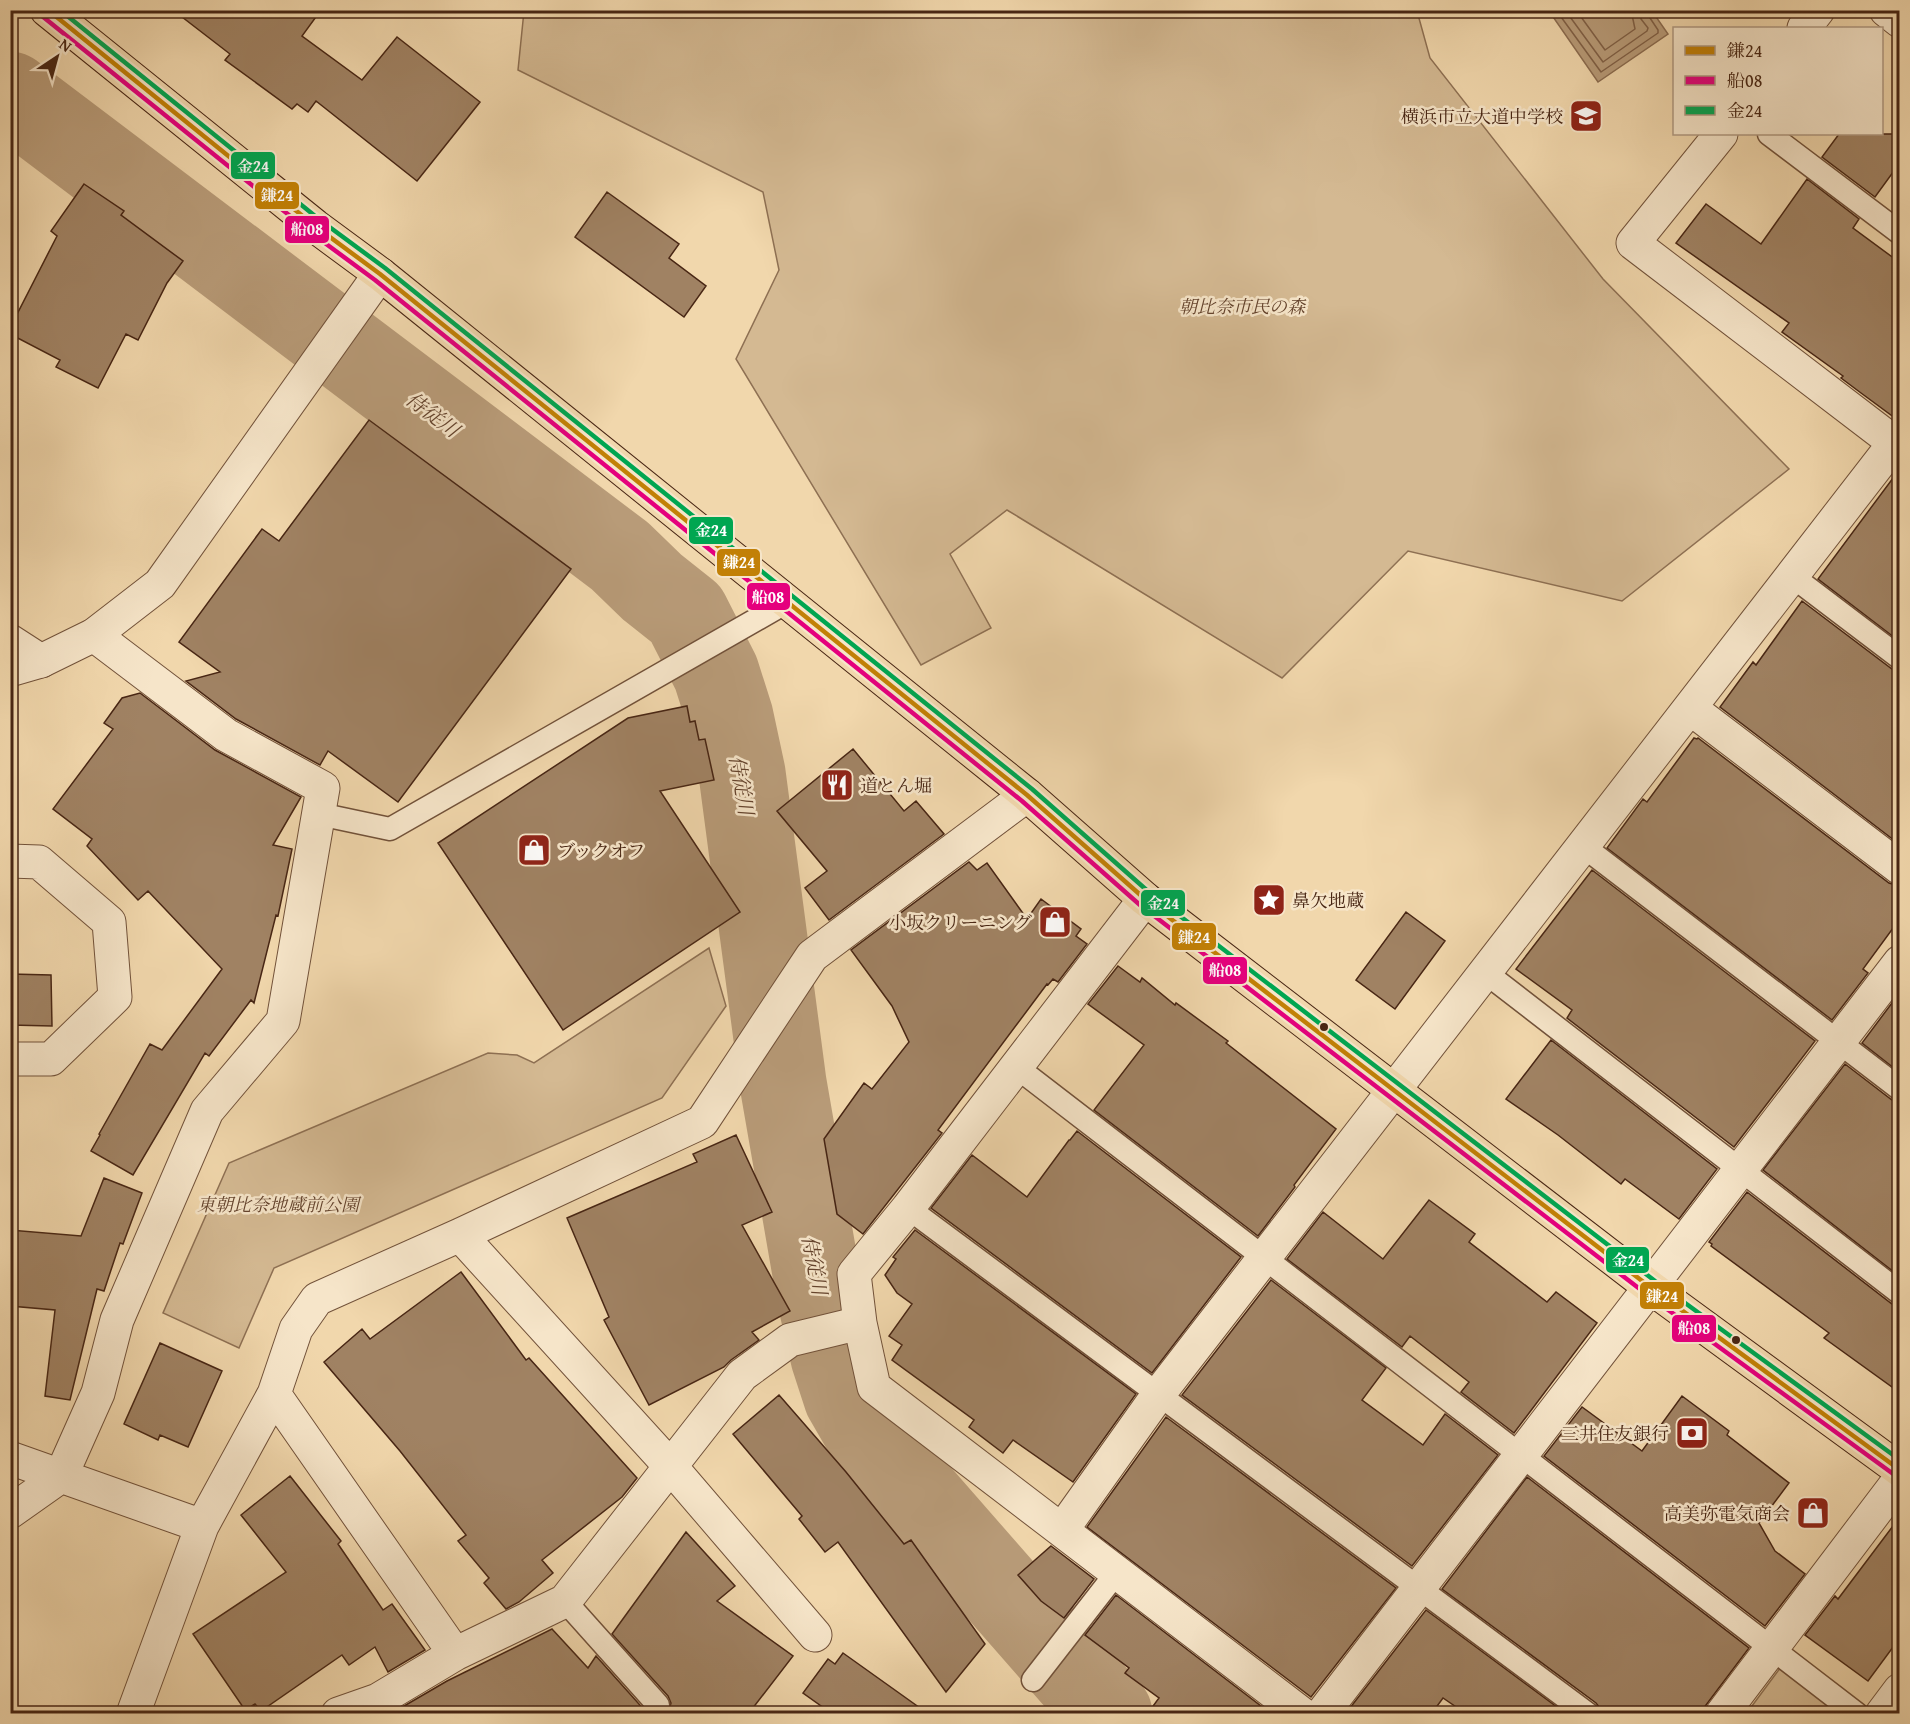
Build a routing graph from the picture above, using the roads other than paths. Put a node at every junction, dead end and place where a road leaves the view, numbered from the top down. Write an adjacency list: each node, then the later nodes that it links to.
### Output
1 (47, 10): 9 (main road)
2 (1818, 10): 5 (street)
3 (1886, 10): 4 (street)
4 (1899, 21)
5 (1805, 27)
6 (1720, 135): 10 (street)
7 (1770, 135): 8 (lane)
8 (1899, 233)
9 (380, 274): 12 (main road); 13 (street)
10 (1898, 442): 11 (street)
11 (1792, 576): 15 (lane); 18 (street)
12 (787, 602): 19 (main road); 20 (lane)
13 (94, 635): 16 (street); 20 (street)
14 (10, 641): 16 (street)
15 (1899, 658)
16 (41, 661): 17 (street)
17 (10, 670)
18 (1690, 708): 21 (street); 23 (street)
19 (1027, 795): 24 (main road); 34 (street)
20 (319, 814): 45 (street)
21 (1583, 846): 26 (street); 27 (lane)
22 (10, 861): 28 (street)
23 (1899, 868)
24 (1145, 899): 29 (street); 31 (main road)
25 (1899, 962): 27 (street)
26 (1486, 973): 31 (street); 32 (lane)
27 (1838, 1042): 30 (lane); 32 (street)
28 (10, 1059)
29 (1015, 1066): 33 (street); 35 (lane)
30 (1899, 1089)
31 (1396, 1090): 35 (street); 36 (main road)
32 (1740, 1169): 36 (street); 37 (lane)
33 (908, 1208): 38 (street); 40 (lane)
34 (460, 1235): 39 (street); 43 (street)
35 (1264, 1258): 40 (street); 41 (lane)
36 (1650, 1287): 41 (street); 44 (main road)
37 (1899, 1293)
38 (860, 1323): 43 (street); 49 (street)
39 (274, 1394): 48 (street); 55 (street)
40 (1158, 1395): 49 (street); 51 (lane)
41 (1521, 1454): 51 (street); 54 (lane)
42 (10, 1458): 45 (street)
43 (671, 1467): 52 (street); 53 (street)
44 (1899, 1470)
45 (61, 1476): 47 (street); 48 (street)
46 (1899, 1479): 54 (street)
47 (10, 1512)
48 (202, 1526): 59 (street)
49 (1062, 1530): 50 (street)
50 (1116, 1572): 56 (lane); 61 (street)
51 (1418, 1588): 62 (street); 63 (lane)
52 (565, 1601): 55 (street); 58 (lane)
53 (814, 1635)
54 (1772, 1647): 64 (street); 65 (lane)
55 (455, 1654): 60 (street)
56 (1033, 1680)
57 (1899, 1690): 66 (street)
58 (658, 1705)
59 (133, 1713)
60 (338, 1713)
61 (1302, 1713)
62 (1322, 1713)
63 (1588, 1713)
64 (1722, 1713)
65 (1857, 1713)
66 (1882, 1713)

